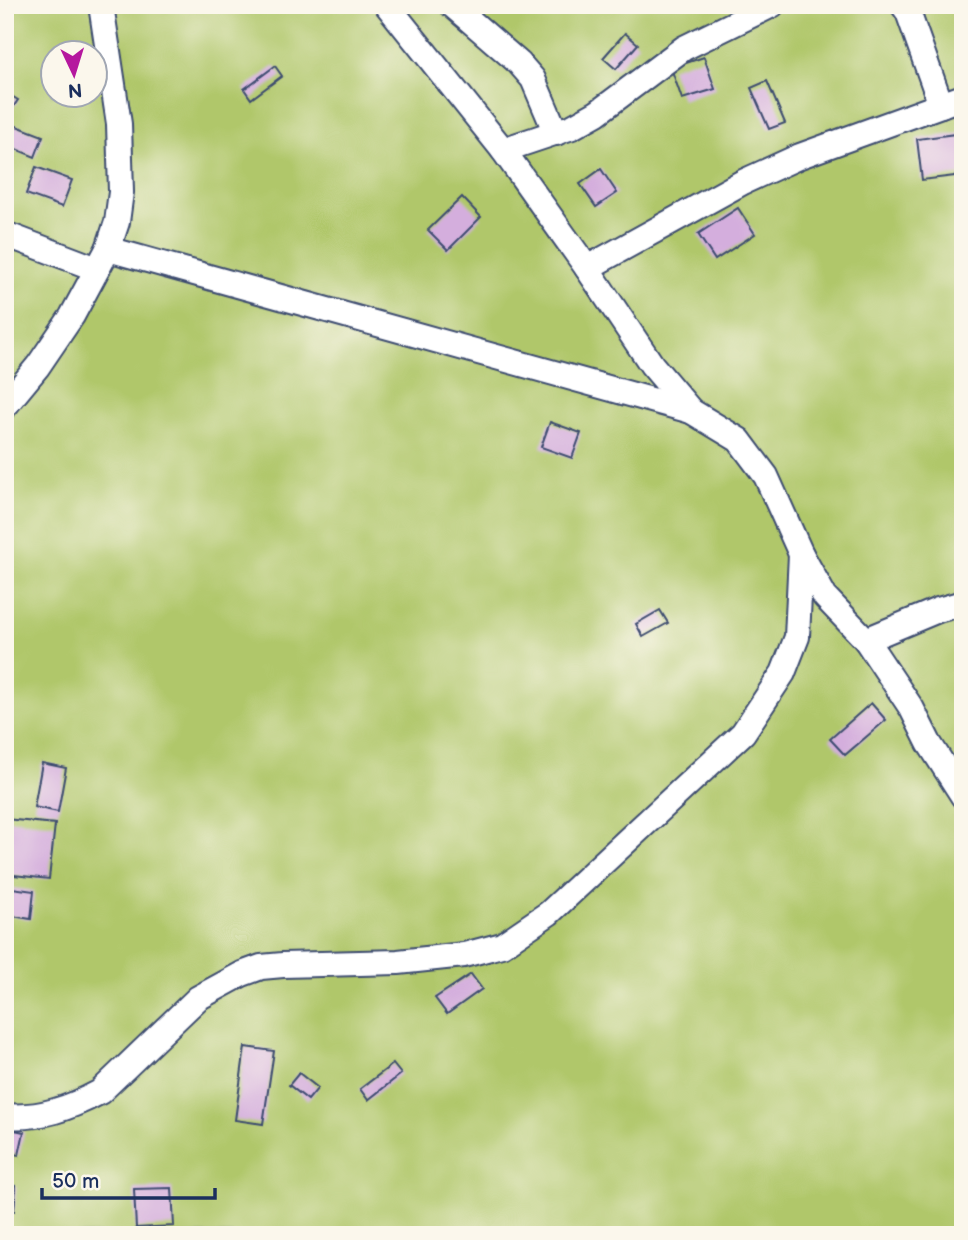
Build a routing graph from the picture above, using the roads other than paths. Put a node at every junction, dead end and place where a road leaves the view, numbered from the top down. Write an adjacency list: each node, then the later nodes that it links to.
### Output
1 (101, 5): 10 (street)
2 (387, 5): 8 (street)
3 (452, 5): 7 (street)
4 (772, 5): 7 (street)
5 (903, 5): 6 (street)
6 (952, 101): 11 (street)
7 (555, 133): 8 (street)
8 (503, 150): 11 (street)
9 (5, 234): 10 (street)
10 (103, 259): 12 (street); 13 (street)
11 (587, 268): 13 (street)
12 (5, 405)
13 (691, 411): 14 (street)
14 (801, 554): 16 (street); 18 (street)
15 (963, 603): 16 (street)
16 (866, 640): 17 (street)
17 (963, 796)
18 (5, 1116)

